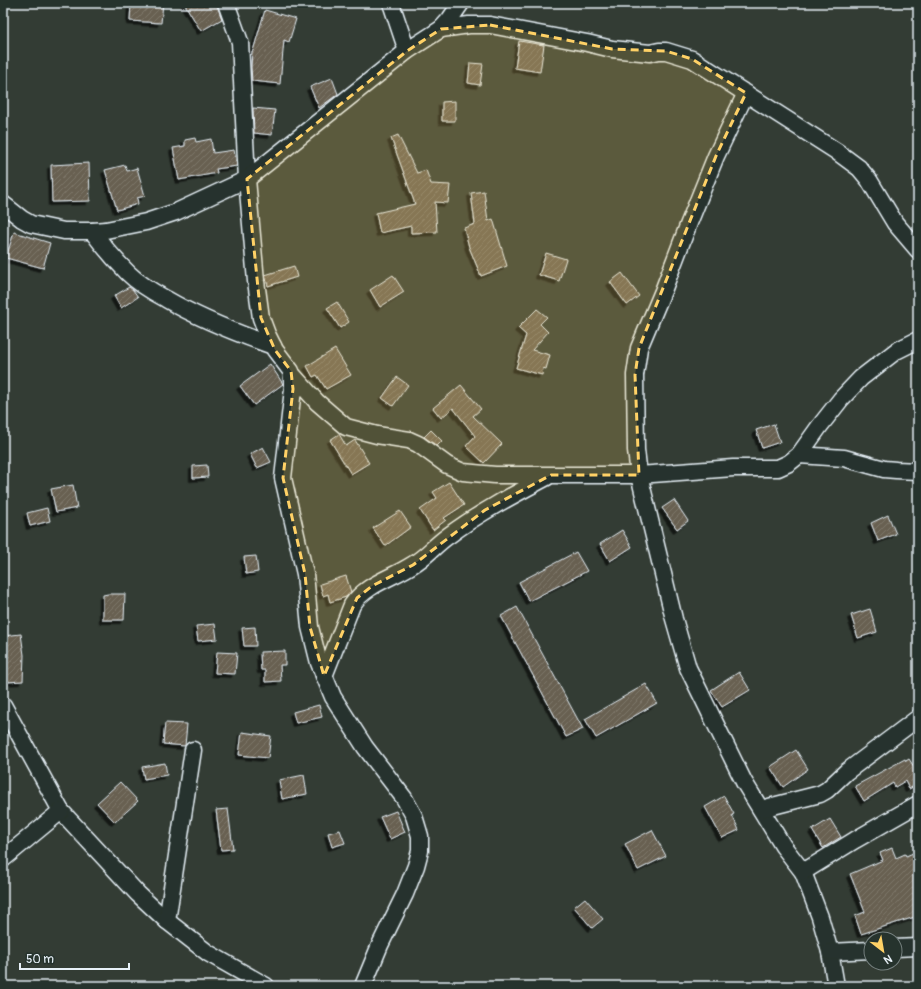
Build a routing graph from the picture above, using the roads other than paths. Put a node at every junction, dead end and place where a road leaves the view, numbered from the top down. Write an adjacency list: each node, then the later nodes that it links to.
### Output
1 (226, 3): 7 (street)
2 (391, 3): 5 (street)
3 (461, 3): 4 (street)
4 (441, 29): 5 (street); 6 (street)
5 (407, 51): 7 (street)
6 (746, 93): 10 (street); 17 (street)
7 (246, 180): 9 (street); 12 (street)
8 (3, 204): 9 (street)
9 (92, 231): 12 (street)
10 (918, 250)
11 (918, 340): 14 (street)
12 (273, 346): 13 (street)
13 (292, 374): 16 (street); 18 (street)
14 (799, 455): 15 (street); 17 (street)
15 (918, 470)
16 (550, 475): 17 (street); 18 (street)
17 (639, 475): 23 (street)
18 (324, 676): 33 (street)
19 (3, 705): 24 (street)
20 (918, 718): 23 (street)
21 (193, 750): 27 (street)
22 (918, 804): 26 (street)
23 (761, 809): 26 (street)
24 (61, 811): 25 (street); 27 (street)
25 (3, 859)
26 (803, 872): 31 (street)
27 (167, 921): 32 (street)
28 (918, 947): 29 (street)
29 (903, 948)
30 (863, 950): 31 (street)
31 (830, 952): 34 (street)
32 (266, 986)
33 (363, 986)
34 (836, 986)

